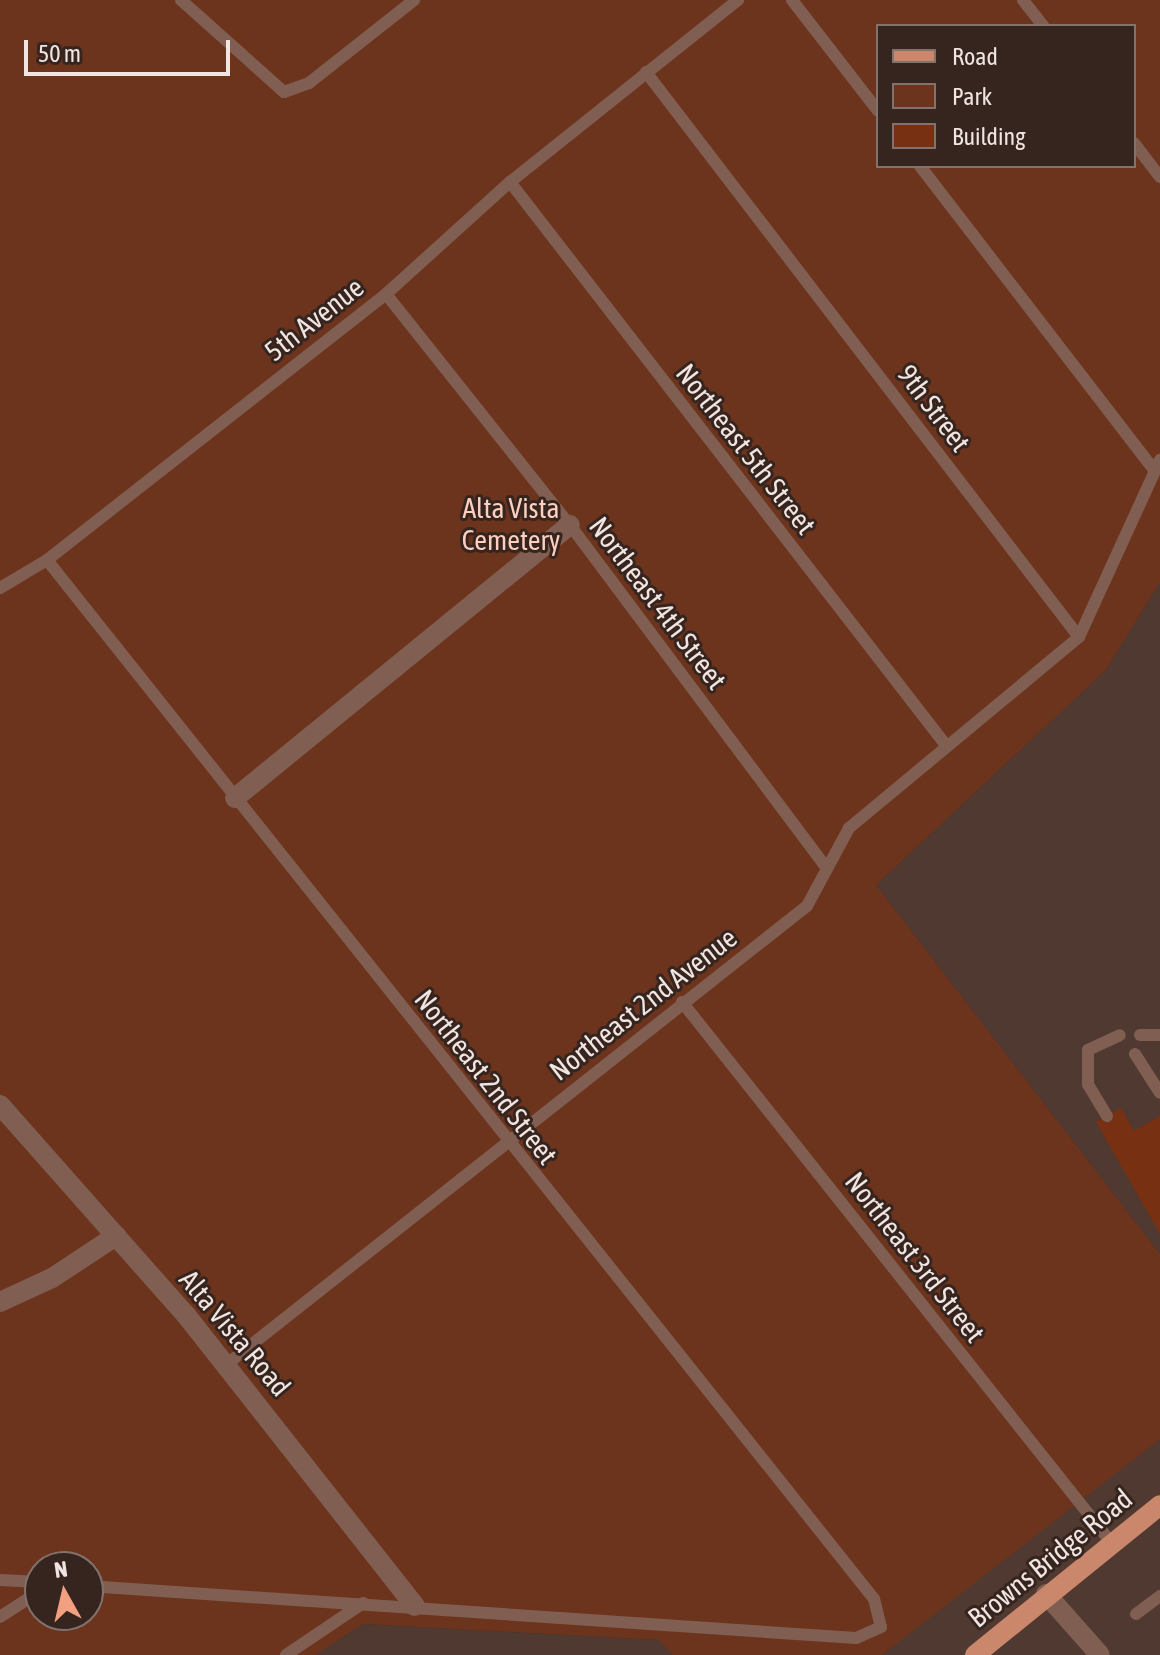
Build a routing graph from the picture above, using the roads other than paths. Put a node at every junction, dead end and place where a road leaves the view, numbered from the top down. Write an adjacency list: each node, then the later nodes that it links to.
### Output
1 (181, 0): 2 (lane)
2 (414, 0)
3 (738, 0): 7 (lane, 5th Avenue)
4 (792, 0): 8 (lane)
5 (1023, 0): 6 (lane)
6 (1041, 24)
7 (646, 72): 12 (lane, 5th Avenue); 18 (lane, 9th Street)
8 (876, 108)
9 (1136, 146): 11 (lane)
10 (922, 168): 14 (lane)
11 (1160, 177)
12 (510, 182): 13 (lane, 5th Avenue); 19 (lane, Northeast 5th Street)
13 (386, 294): 15 (lane, Northeast 4th Street); 16 (lane, 5th Avenue)
14 (1158, 466): 18 (lane)
15 (570, 525): 20 (street); 21 (lane, Northeast 4th Street)
16 (47, 560): 17 (lane, 5th Avenue); 20 (lane, Northeast 2nd Street)
17 (0, 588)
18 (1079, 637): 19 (lane)
19 (945, 744): 21 (lane, Northeast 2nd Avenue)
20 (235, 798): 30 (lane, Northeast 2nd Street)
21 (827, 869): 22 (lane, Northeast 2nd Avenue)
22 (682, 1002): 30 (lane, Northeast 2nd Avenue); 35 (lane, Northeast 3rd Street)
23 (1120, 1035): 29 (lane)
24 (1140, 1035): 25 (lane)
25 (1160, 1035)
26 (1135, 1054): 27 (lane)
27 (1160, 1093)
28 (0, 1105): 31 (street, Alta Vista Road)
29 (1107, 1116)
30 (506, 1142): 33 (lane, Northeast 2nd Avenue); 43 (lane, Northeast 2nd Street)
31 (116, 1236): 32 (street); 33 (street, Alta Vista Road)
32 (0, 1302)
33 (227, 1364): 43 (street, Alta Vista Road)
34 (1160, 1505): 35 (main road, Browns Bridge Road)
35 (1110, 1541): 39 (main road, Browns Bridge Road)
36 (0, 1580): 37 (lane)
37 (24, 1581)
38 (104, 1587): 42 (lane)
39 (1046, 1594): 47 (main road, Browns Bridge Road); 48 (street)
40 (1160, 1596): 44 (lane)
41 (24, 1601): 45 (lane)
42 (364, 1603): 43 (lane); 46 (lane)
43 (415, 1606)
44 (1136, 1614)
45 (0, 1617)
46 (286, 1655)
47 (975, 1655)
48 (1100, 1655)

